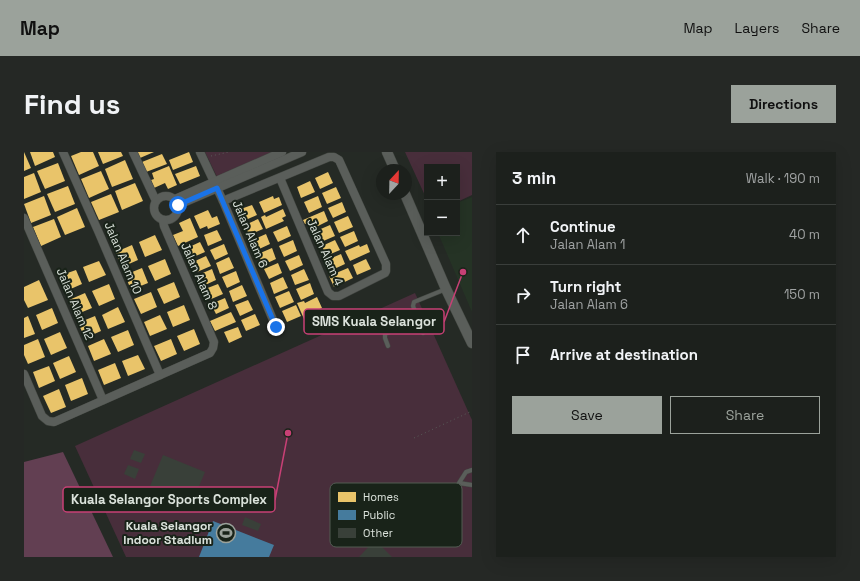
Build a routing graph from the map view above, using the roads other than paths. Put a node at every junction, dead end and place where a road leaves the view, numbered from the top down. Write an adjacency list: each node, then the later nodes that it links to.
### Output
1 (63, 152): 23 (street, Jalan Alam 10)
2 (133, 152): 11 (street)
3 (282, 152): 9 (street)
4 (302, 152): 9 (street)
5 (387, 152): 7 (street)
6 (202, 155): 9 (street, Jalan Alam 6)
7 (392, 164)
8 (280, 178): 8 (street, Jalan Alam 4); 12 (street)
9 (216, 185): 12 (street, Jalan Alam 6); 13 (street)
10 (409, 200): 16 (street)
11 (156, 201): 13 (street); 15 (street)
12 (223, 201): 18 (street, Jalan Alam 6)
13 (177, 202): 15 (street)
14 (24, 218): 24 (street, Jalan Alam 12)
15 (163, 220): 23 (street, Jalan Alam 8)
16 (446, 289): 17 (lane); 20 (street)
17 (419, 321): 19 (lane); 21 (lane)
18 (276, 327)
19 (423, 333)
20 (472, 343)
21 (388, 346)
22 (24, 374): 24 (street)
23 (160, 375): 24 (street)
24 (103, 400)
25 (472, 470): 26 (lane)
26 (459, 483)
27 (462, 483): 28 (lane)
28 (472, 485)

